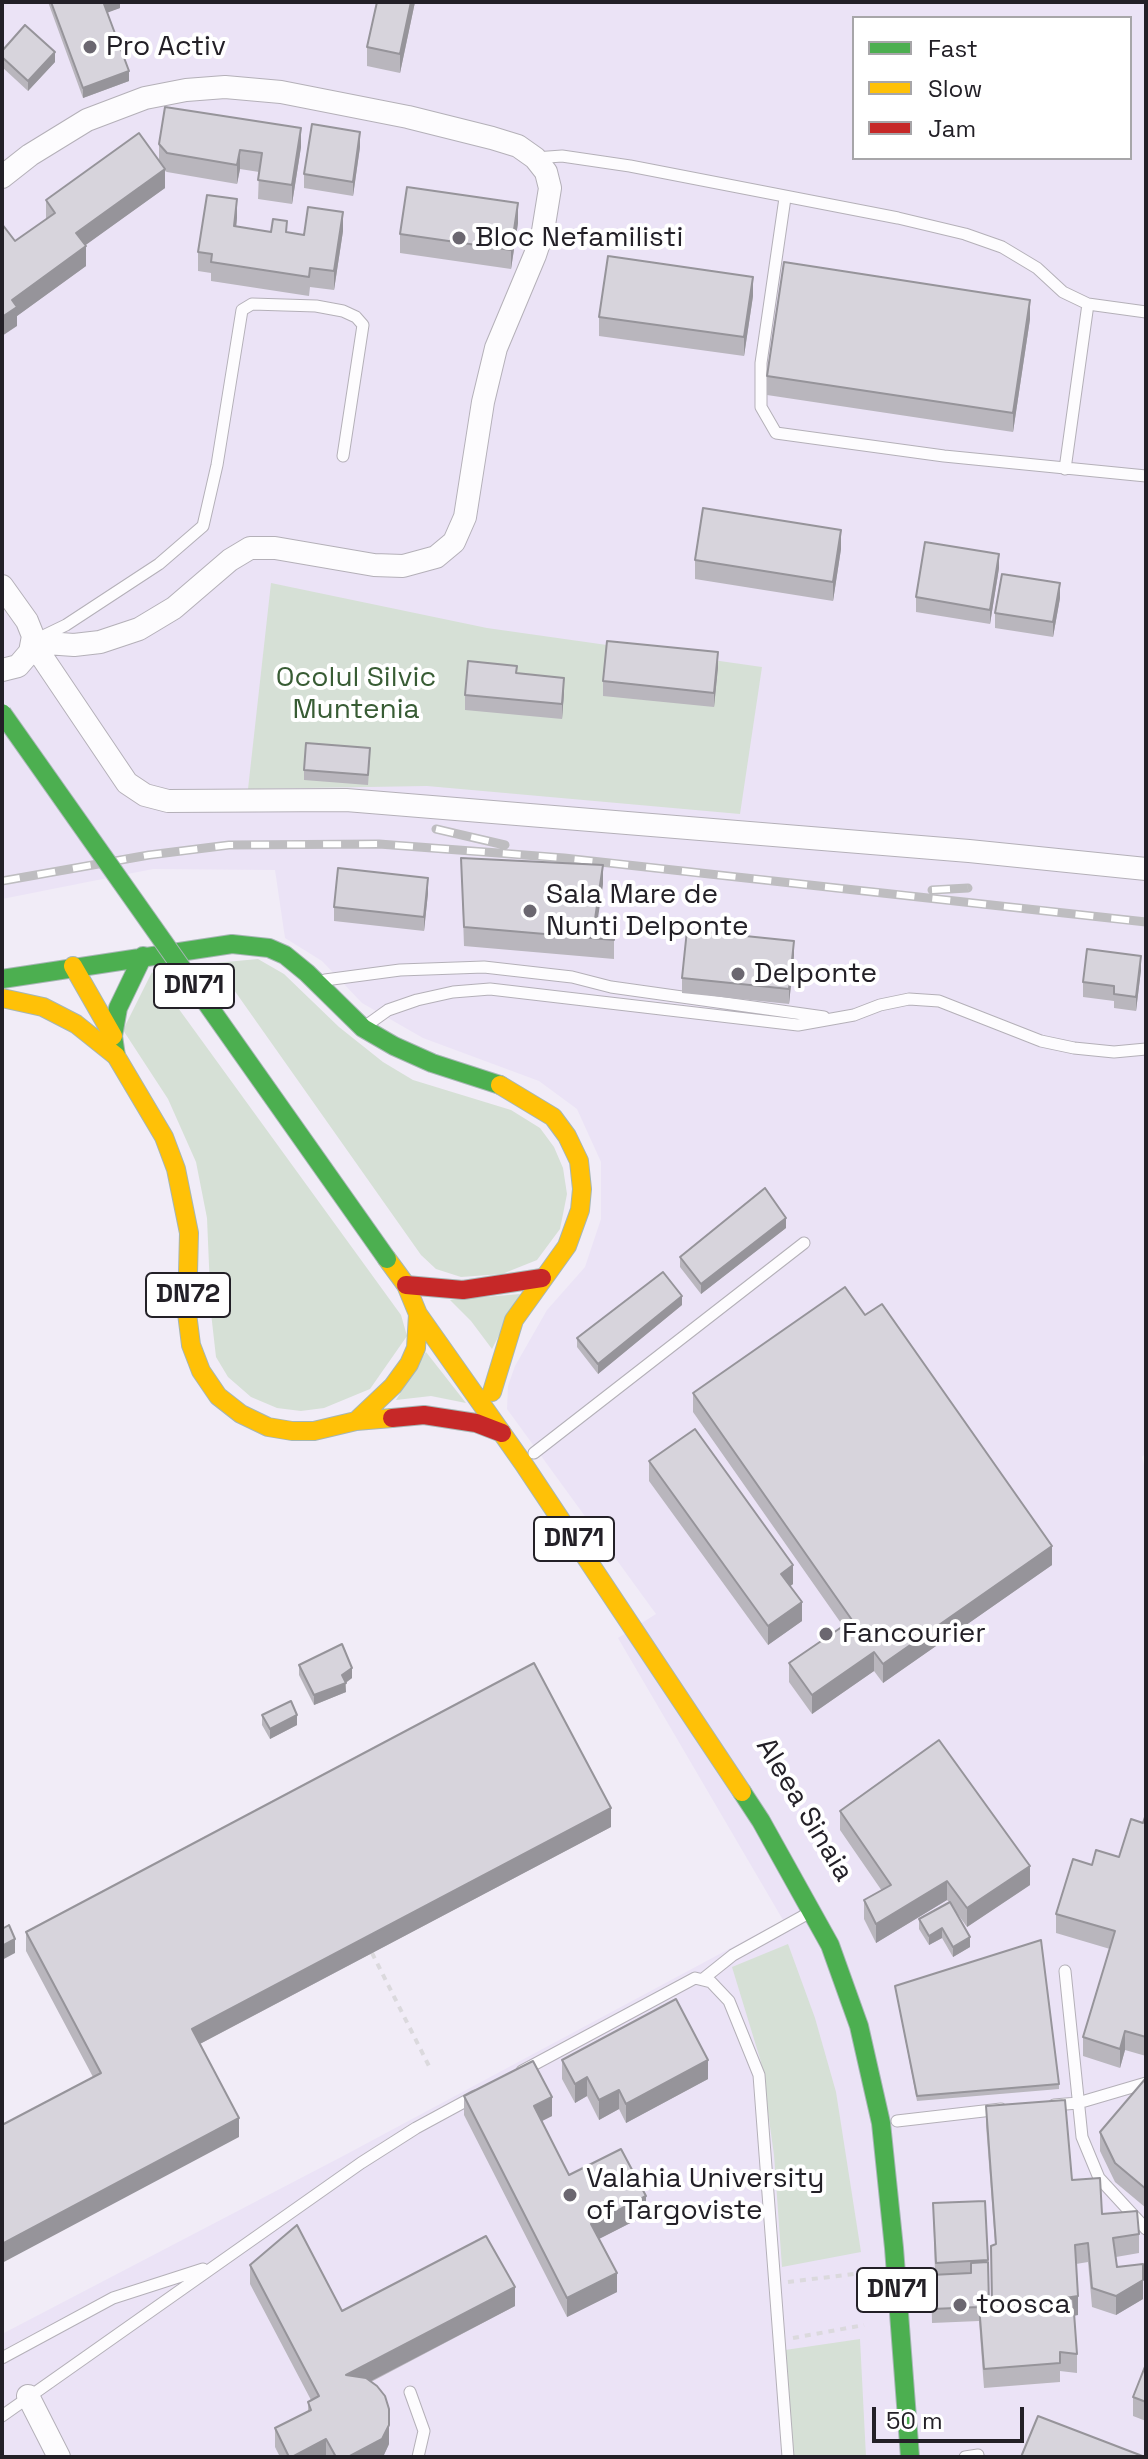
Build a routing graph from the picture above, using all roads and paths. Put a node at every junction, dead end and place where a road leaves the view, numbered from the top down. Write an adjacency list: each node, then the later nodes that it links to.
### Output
1 (535, 158): 2 (street); 3 (lane); 10 (street)
2 (2, 177)
3 (785, 198): 4 (lane); 7 (lane)
4 (1088, 304): 5 (lane); 7 (lane)
5 (1146, 312)
6 (343, 456): 10 (lane)
7 (1065, 469): 8 (lane)
8 (1146, 476)
9 (2, 586): 10 (street)
10 (32, 642): 11 (street); 13 (street)
11 (2, 670)
12 (2, 713): 28 (main road, Aleea Sinaia / DN71, bridge)
13 (1146, 869)
14 (143, 956): 15 (main road); 18 (main road); 23 (main road, DN72)
15 (73, 966): 16 (main road); 23 (main road, DN72)
16 (52, 970): 17 (main road); 19 (main road, DN72); 21 (main road, DN72)
17 (2, 979)
18 (315, 981): 20 (lane); 22 (main road)
19 (2, 995): 21 (main road, DN72)
20 (836, 1018): 22 (lane); 24 (lane)
21 (76, 1024): 25 (main road, DN72)
22 (363, 1028): 27 (main road)
23 (113, 1036): 25 (main road, DN72)
24 (1146, 1049)
25 (116, 1056): 31 (main road, DN72)
26 (804, 1243): 33 (lane)
27 (542, 1278): 28 (main road); 30 (main road)
28 (406, 1285): 29 (main road, Aleea Sinaia / DN71); 30 (main road, Aleea Sinaia)
29 (418, 1314): 31 (main road); 32 (main road, Aleea Sinaia)
30 (492, 1392): 33 (main road, Aleea Sinaia)
31 (356, 1421): 32 (main road, DN72)
32 (502, 1433): 36 (main road, Aleea Sinaia / DN71)
33 (534, 1453): 34 (main road, Aleea Sinaia)
34 (715, 1719)
35 (749, 1769): 47 (main road, Aleea Sinaia)
36 (812, 1911): 39 (lane); 61 (main road, Aleea Sinaia / DN71)
37 (372, 1953): 40 (path)
38 (1065, 1971): 44 (lane)
39 (703, 1979): 41 (lane); 51 (lane)
40 (429, 2066)
41 (514, 2075)
42 (1146, 2083): 44 (lane)
43 (486, 2090): 49 (lane)
44 (1078, 2103): 45 (lane); 48 (lane)
45 (1047, 2105)
46 (1017, 2108): 47 (lane)
47 (897, 2121): 62 (main road, Aleea Sinaia)
48 (1146, 2229)
49 (215, 2265): 54 (lane); 56 (lane)
50 (862, 2273): 51 (path)
51 (774, 2284): 53 (lane)
52 (864, 2325): 53 (path)
53 (779, 2340): 60 (lane)
54 (2, 2358)
55 (410, 2392): 59 (lane)
56 (28, 2396): 57 (lane); 58 (street)
57 (2, 2416)
58 (59, 2457)
59 (418, 2457)
60 (788, 2457)
61 (910, 2457)
62 (927, 2457)

